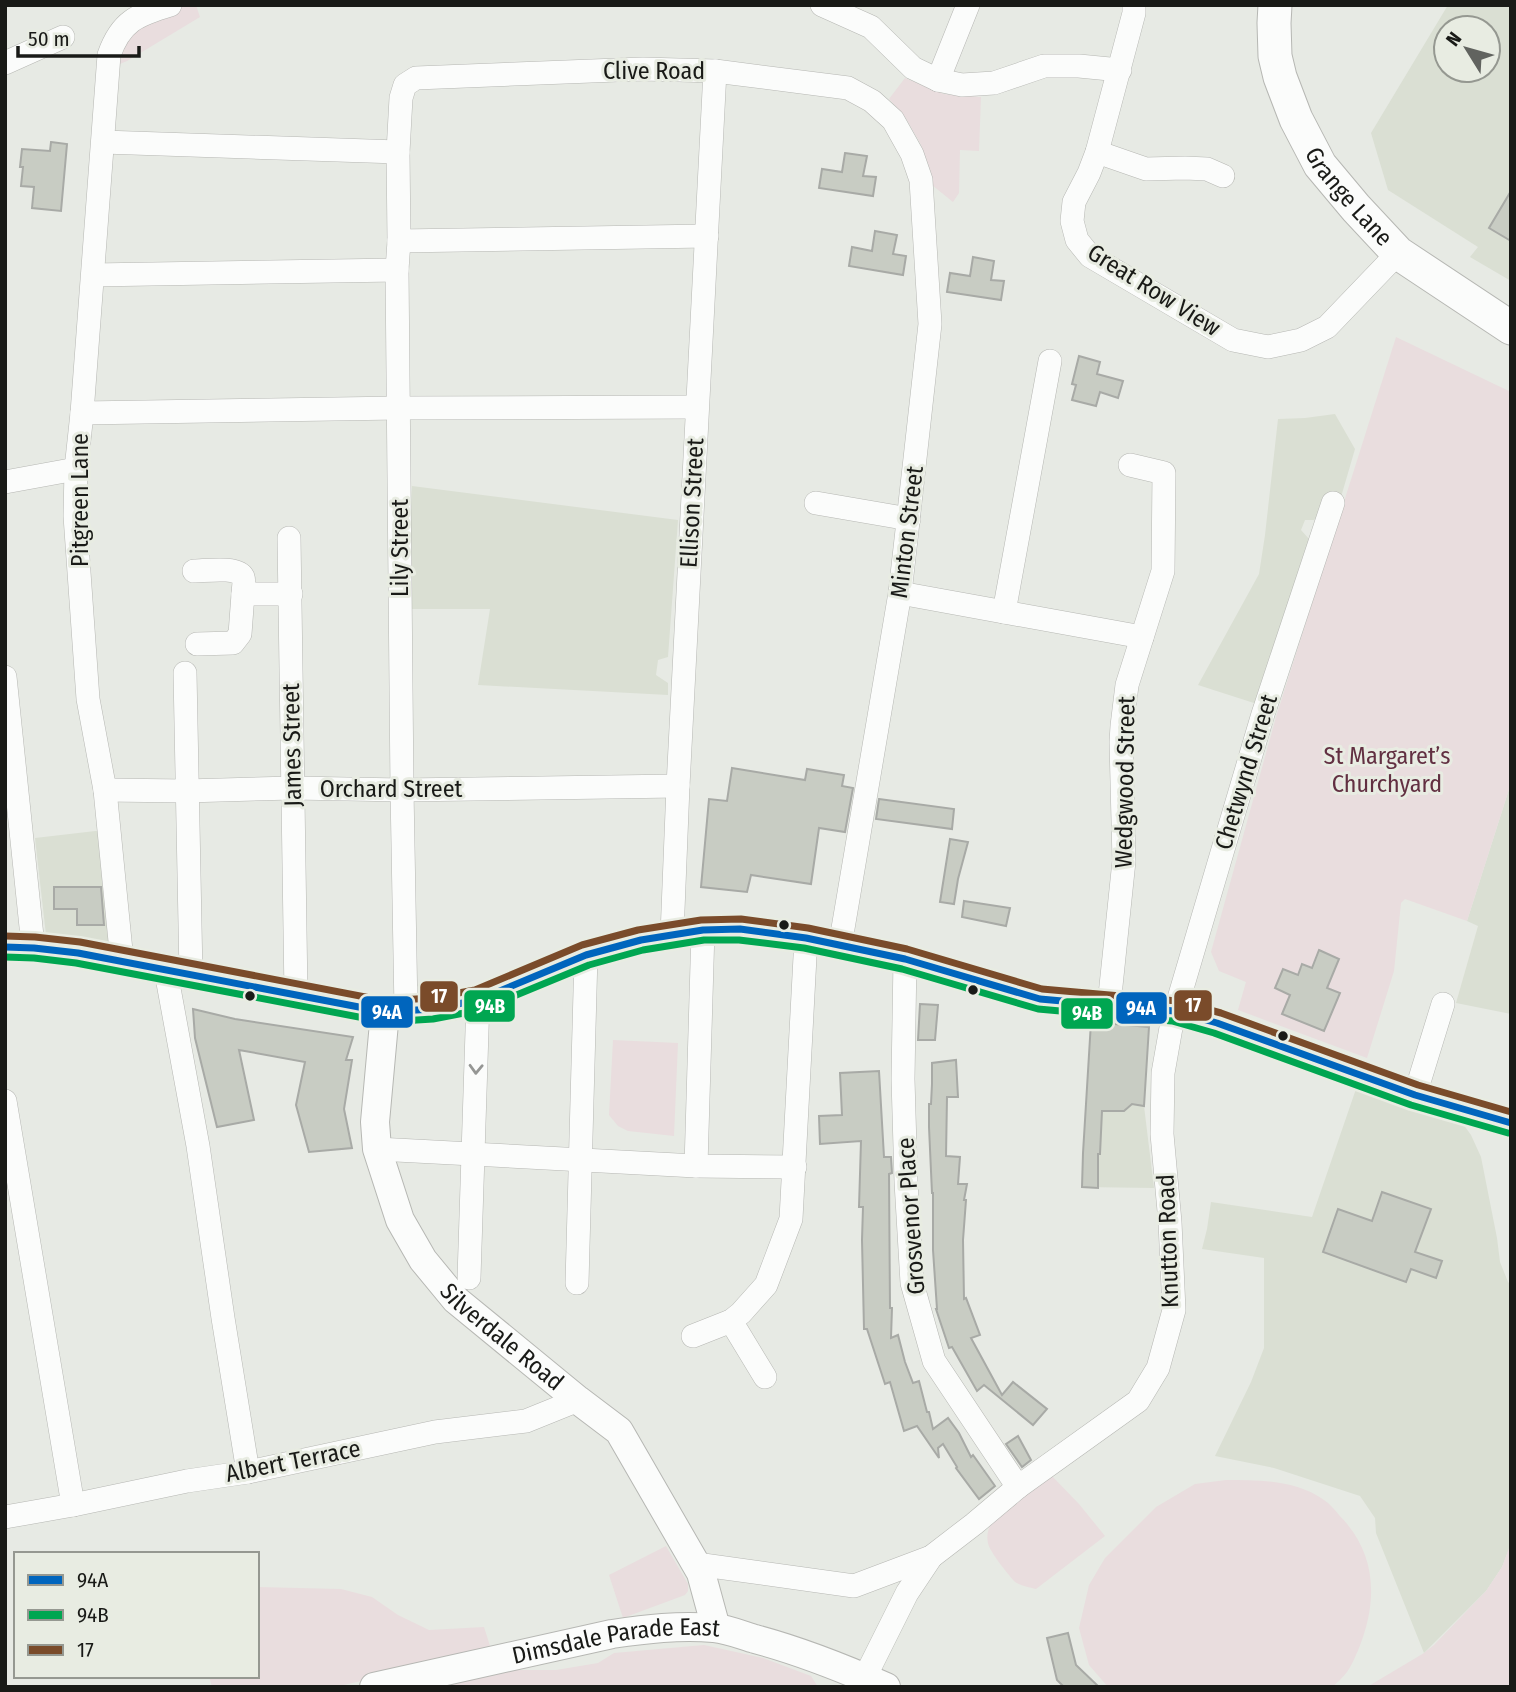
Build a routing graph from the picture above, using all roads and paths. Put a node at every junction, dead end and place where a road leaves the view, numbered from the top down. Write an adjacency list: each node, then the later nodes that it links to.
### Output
1 (170, 5): 13 (street, Pitgreen Lane)
2 (822, 5): 10 (street)
3 (968, 5): 10 (street)
4 (1134, 5): 8 (street, Great Row View)
5 (1275, 5): 19 (highway, Grange Lane)
6 (63, 37): 7 (street)
7 (5, 64)
8 (1120, 70): 10 (street); 15 (street, Great Row View)
9 (715, 71): 11 (street, Clive Road); 12 (street, Clive Road); 17 (street, Ellison Street)
10 (938, 80)
11 (405, 85): 14 (street, Lily Street)
12 (893, 120): 32 (street, Minton Street)
13 (103, 142): 14 (street); 21 (street, Pitgreen Lane)
14 (398, 152): 18 (street, Lily Street)
15 (1097, 152): 16 (street); 19 (street, Great Row View)
16 (1223, 176)
17 (707, 236): 18 (street); 24 (street, Ellison Street)
18 (399, 241): 20 (street, Lily Street)
19 (1398, 253): 22 (highway, Grange Lane)
20 (397, 270): 21 (street); 25 (street, Lily Street)
21 (93, 275): 26 (street, Pitgreen Lane)
22 (1511, 328)
23 (1050, 360): 38 (street)
24 (697, 407): 25 (street); 43 (street, Ellison Street)
25 (398, 408): 26 (street); 46 (street, Lily Street)
26 (82, 413): 28 (street, Pitgreen Lane)
27 (1130, 465): 39 (street, Wedgwood Street)
28 (76, 470): 29 (street); 45 (street, Pitgreen Lane)
29 (5, 482)
30 (816, 503): 32 (street)
31 (1333, 503): 61 (street, Chetwynd Street)
32 (909, 519): 35 (street, Minton Street)
33 (289, 538): 37 (street, James Street)
34 (194, 571): 36 (street)
35 (900, 593): 38 (street); 52 (street, Minton Street)
36 (243, 594): 37 (street); 40 (street)
37 (290, 594): 44 (street, James Street)
38 (1004, 612): 39 (street)
39 (1142, 637): 60 (street, Wedgwood Street)
40 (197, 644)
41 (185, 673): 47 (street)
42 (5, 677): 51 (street)
43 (678, 786): 46 (street, Orchard Street); 49 (street, Ellison Street)
44 (293, 788): 46 (street, Orchard Street); 47 (street, Orchard Street); 57 (street, James Street)
45 (106, 790): 47 (street, Orchard Street); 55 (street, Pitgreen Lane)
46 (402, 790): 62 (street, Lily Street)
47 (186, 791): 56 (street)
48 (703, 930): 49 (main road); 50 (main road); 69 (street)
49 (672, 935): 53 (main road)
50 (806, 938): 52 (main road); 70 (street)
51 (19, 946): 55 (main road)
52 (840, 946): 54 (main road)
53 (586, 955): 58 (main road); 68 (street)
54 (905, 959): 60 (main road); 78 (street, Grosvenor Place)
55 (122, 961): 56 (main road)
56 (179, 974): 57 (main road); 77 (street)
57 (296, 995): 62 (main road)
58 (478, 1000): 62 (main road); 67 (street, one-way to 67)
59 (1443, 1004): 63 (street)
60 (1109, 1005): 61 (main road)
61 (1174, 1011): 63 (main road); 78 (street, Knutton Road)
62 (395, 1012): 66 (main road, Silverdale Road)
63 (1415, 1095): 65 (main road)
64 (5, 1101): 79 (street)
65 (1511, 1123)
66 (377, 1149): 67 (street); 76 (main road, Silverdale Road)
67 (474, 1154): 68 (street); 71 (street)
68 (581, 1159): 69 (street); 72 (street)
69 (696, 1166): 70 (street)
70 (795, 1167): 73 (street)
71 (469, 1278)
72 (577, 1283)
73 (731, 1321): 74 (street); 75 (street)
74 (693, 1336)
75 (765, 1377)
76 (578, 1400): 77 (street, Albert Terrace); 82 (main road, Silverdale Road)
77 (248, 1472): 79 (street, Albert Terrace)
78 (1018, 1487): 81 (street, Knutton Road)
79 (73, 1505): 80 (street, Albert Terrace)
80 (5, 1517)
81 (931, 1557): 82 (street); 84 (street)
82 (696, 1564): 83 (main road, Silverdale Road)
83 (716, 1628): 84 (main road, Dimsdale Parade East); 85 (main road, Dimsdale Parade East)
84 (865, 1677)
85 (374, 1687)

